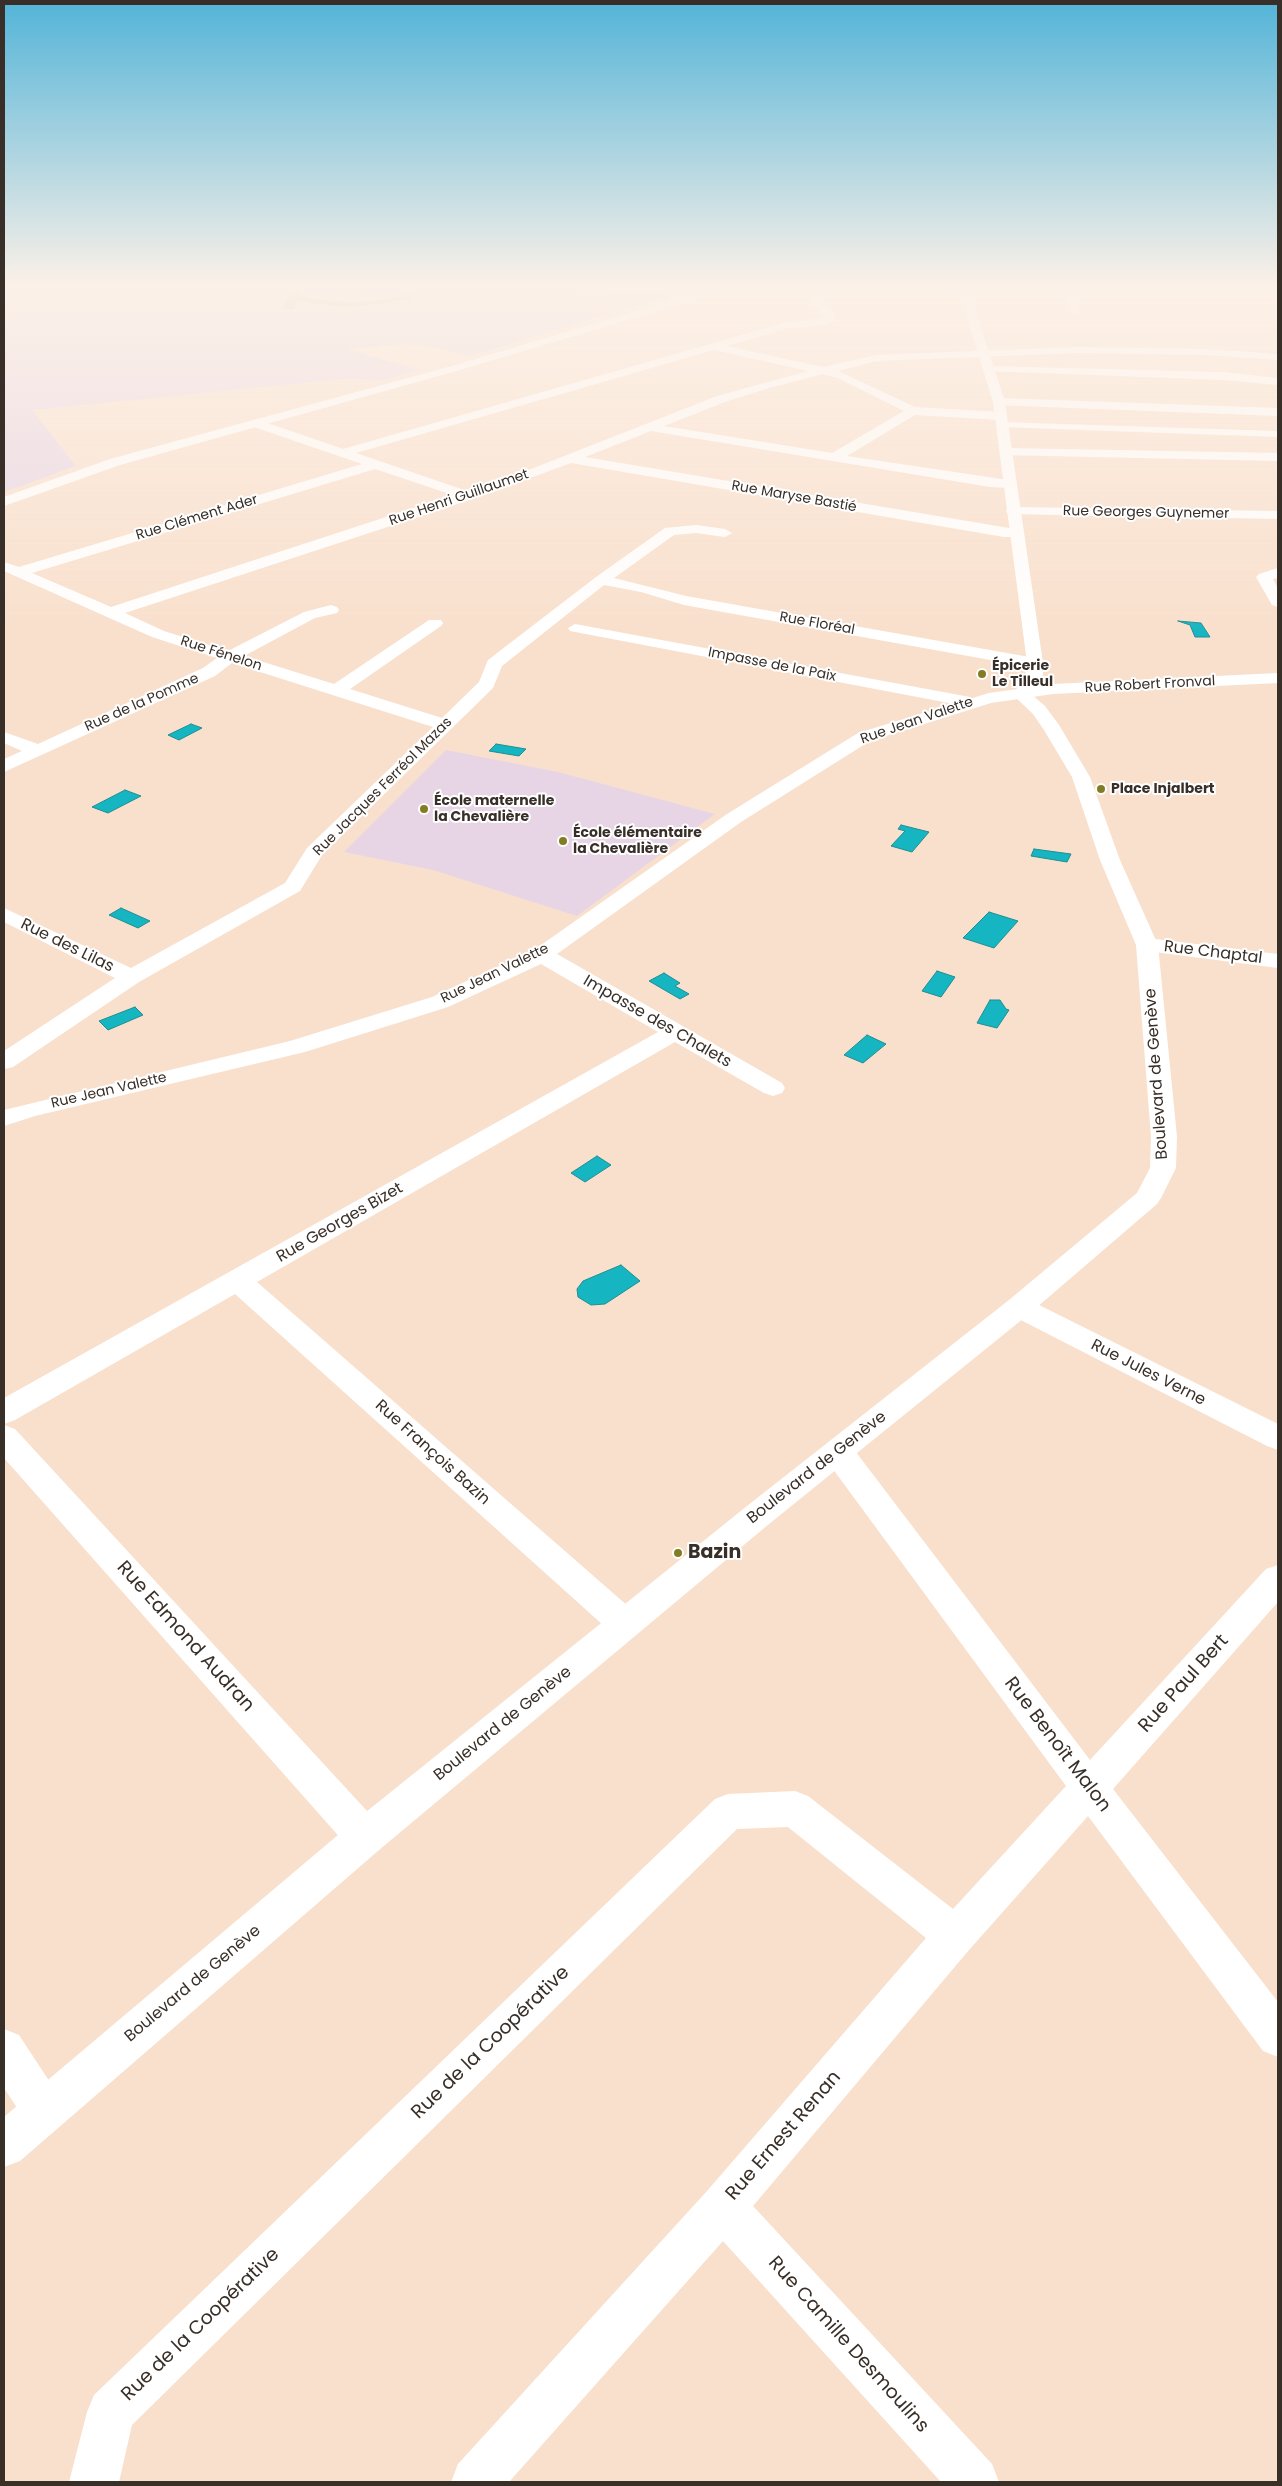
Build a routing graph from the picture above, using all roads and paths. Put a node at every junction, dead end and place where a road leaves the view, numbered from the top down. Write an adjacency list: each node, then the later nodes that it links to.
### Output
1 (323, 404): 9 (street)
2 (513, 404): 13 (street)
3 (708, 404): 10 (street, Rue Henri Guillaumet)
4 (898, 404): 6 (street)
5 (998, 404): 8 (street)
6 (913, 412): 8 (street); 14 (street)
7 (1278, 412): 8 (street)
8 (1001, 415): 11 (street); 12 (street)
9 (256, 423): 13 (street); 20 (street)
10 (647, 427): 14 (street); 16 (street, Rue Henri Guillaumet)
11 (1278, 434)
12 (1006, 452): 15 (street); 18 (street)
13 (343, 453): 17 (street)
14 (835, 457): 18 (street)
15 (1278, 457)
16 (571, 459): 19 (street, Rue Henri Guillaumet); 24 (street, Rue Maryse Bastié)
17 (376, 464): 19 (street); 25 (street, Rue Clément Ader)
18 (1010, 484): 21 (street)
19 (468, 496): 30 (street, Rue Henri Guillaumet)
20 (4, 502)
21 (1013, 510): 22 (street, Rue Georges Guynemer); 24 (street)
22 (1278, 515)
23 (725, 533): 27 (street, Rue Jacques Ferréol Mazas)
24 (1016, 533): 34 (street)
25 (11, 569): 30 (street, Rue Fénelon)
26 (1278, 573): 28 (street)
27 (601, 580): 34 (street, Rue Floréal); 39 (street, Rue Jacques Ferréol Mazas)
28 (1278, 602)
29 (331, 610): 33 (street, Rue de la Pomme)
30 (110, 613): 33 (street, Rue Fénelon)
31 (434, 623): 36 (street)
32 (575, 628): 38 (street, Impasse de la Paix)
33 (229, 657): 36 (street, Rue Fénelon); 41 (street, Rue de la Pomme)
34 (1035, 662): 37 (street)
35 (1278, 678): 37 (street, Rue Robert Fronval)
36 (335, 691): 39 (street, Rue Fénelon)
37 (1021, 694): 38 (street, Rue Jean Valette); 44 (street, Boulevard de Genève)
38 (970, 702): 45 (street, Rue Jean Valette)
39 (446, 725): 47 (street, Rue Jacques Ferréol Mazas)
40 (4, 737): 41 (street)
41 (38, 750): 42 (street, Rue de la Pomme)
42 (4, 766)
43 (4, 914): 47 (street, Rue des Lilas)
44 (1147, 945): 46 (street, Rue Chaptal); 53 (street, Boulevard de Genève)
45 (542, 954): 48 (street, Impasse des Chalets); 51 (street, Rue Jean Valette)
46 (1278, 960)
47 (131, 977): 49 (street, Rue Jacques Ferréol Mazas)
48 (675, 1032): 50 (street, Impasse des Chalets); 52 (street, Rue Georges Bizet)
49 (4, 1062)
50 (773, 1088)
51 (4, 1118)
52 (238, 1281): 54 (street, Rue Georges Bizet); 59 (street, Rue François Bazin)
53 (1019, 1307): 56 (street, Rue Jules Verne); 57 (street, Boulevard de Genève)
54 (4, 1412)
55 (4, 1436): 61 (street, Rue Edmond Audran)
56 (1278, 1438)
57 (838, 1452): 59 (street, Boulevard de Genève); 60 (street, Rue Benoît Malon)
58 (1278, 1579): 60 (street, Rue Paul Bert)
59 (625, 1624): 61 (street, Boulevard de Genève)
60 (1090, 1789): 62 (street, Rue Ernest Renan); 63 (street, Rue Benoît Malon)
61 (365, 1837): 65 (street, Boulevard de Genève)
62 (955, 1936): 67 (street, Rue Ernest Renan); 68 (street, Rue de la Coopérative)
63 (1278, 2036)
64 (4, 2050): 65 (street)
65 (44, 2110): 66 (street, Boulevard de Genève)
66 (4, 2145)
67 (724, 2207): 69 (street, Rue Ernest Renan); 70 (street, Rue Camille Desmoulins)
68 (94, 2482)
69 (476, 2482)
70 (974, 2482)

